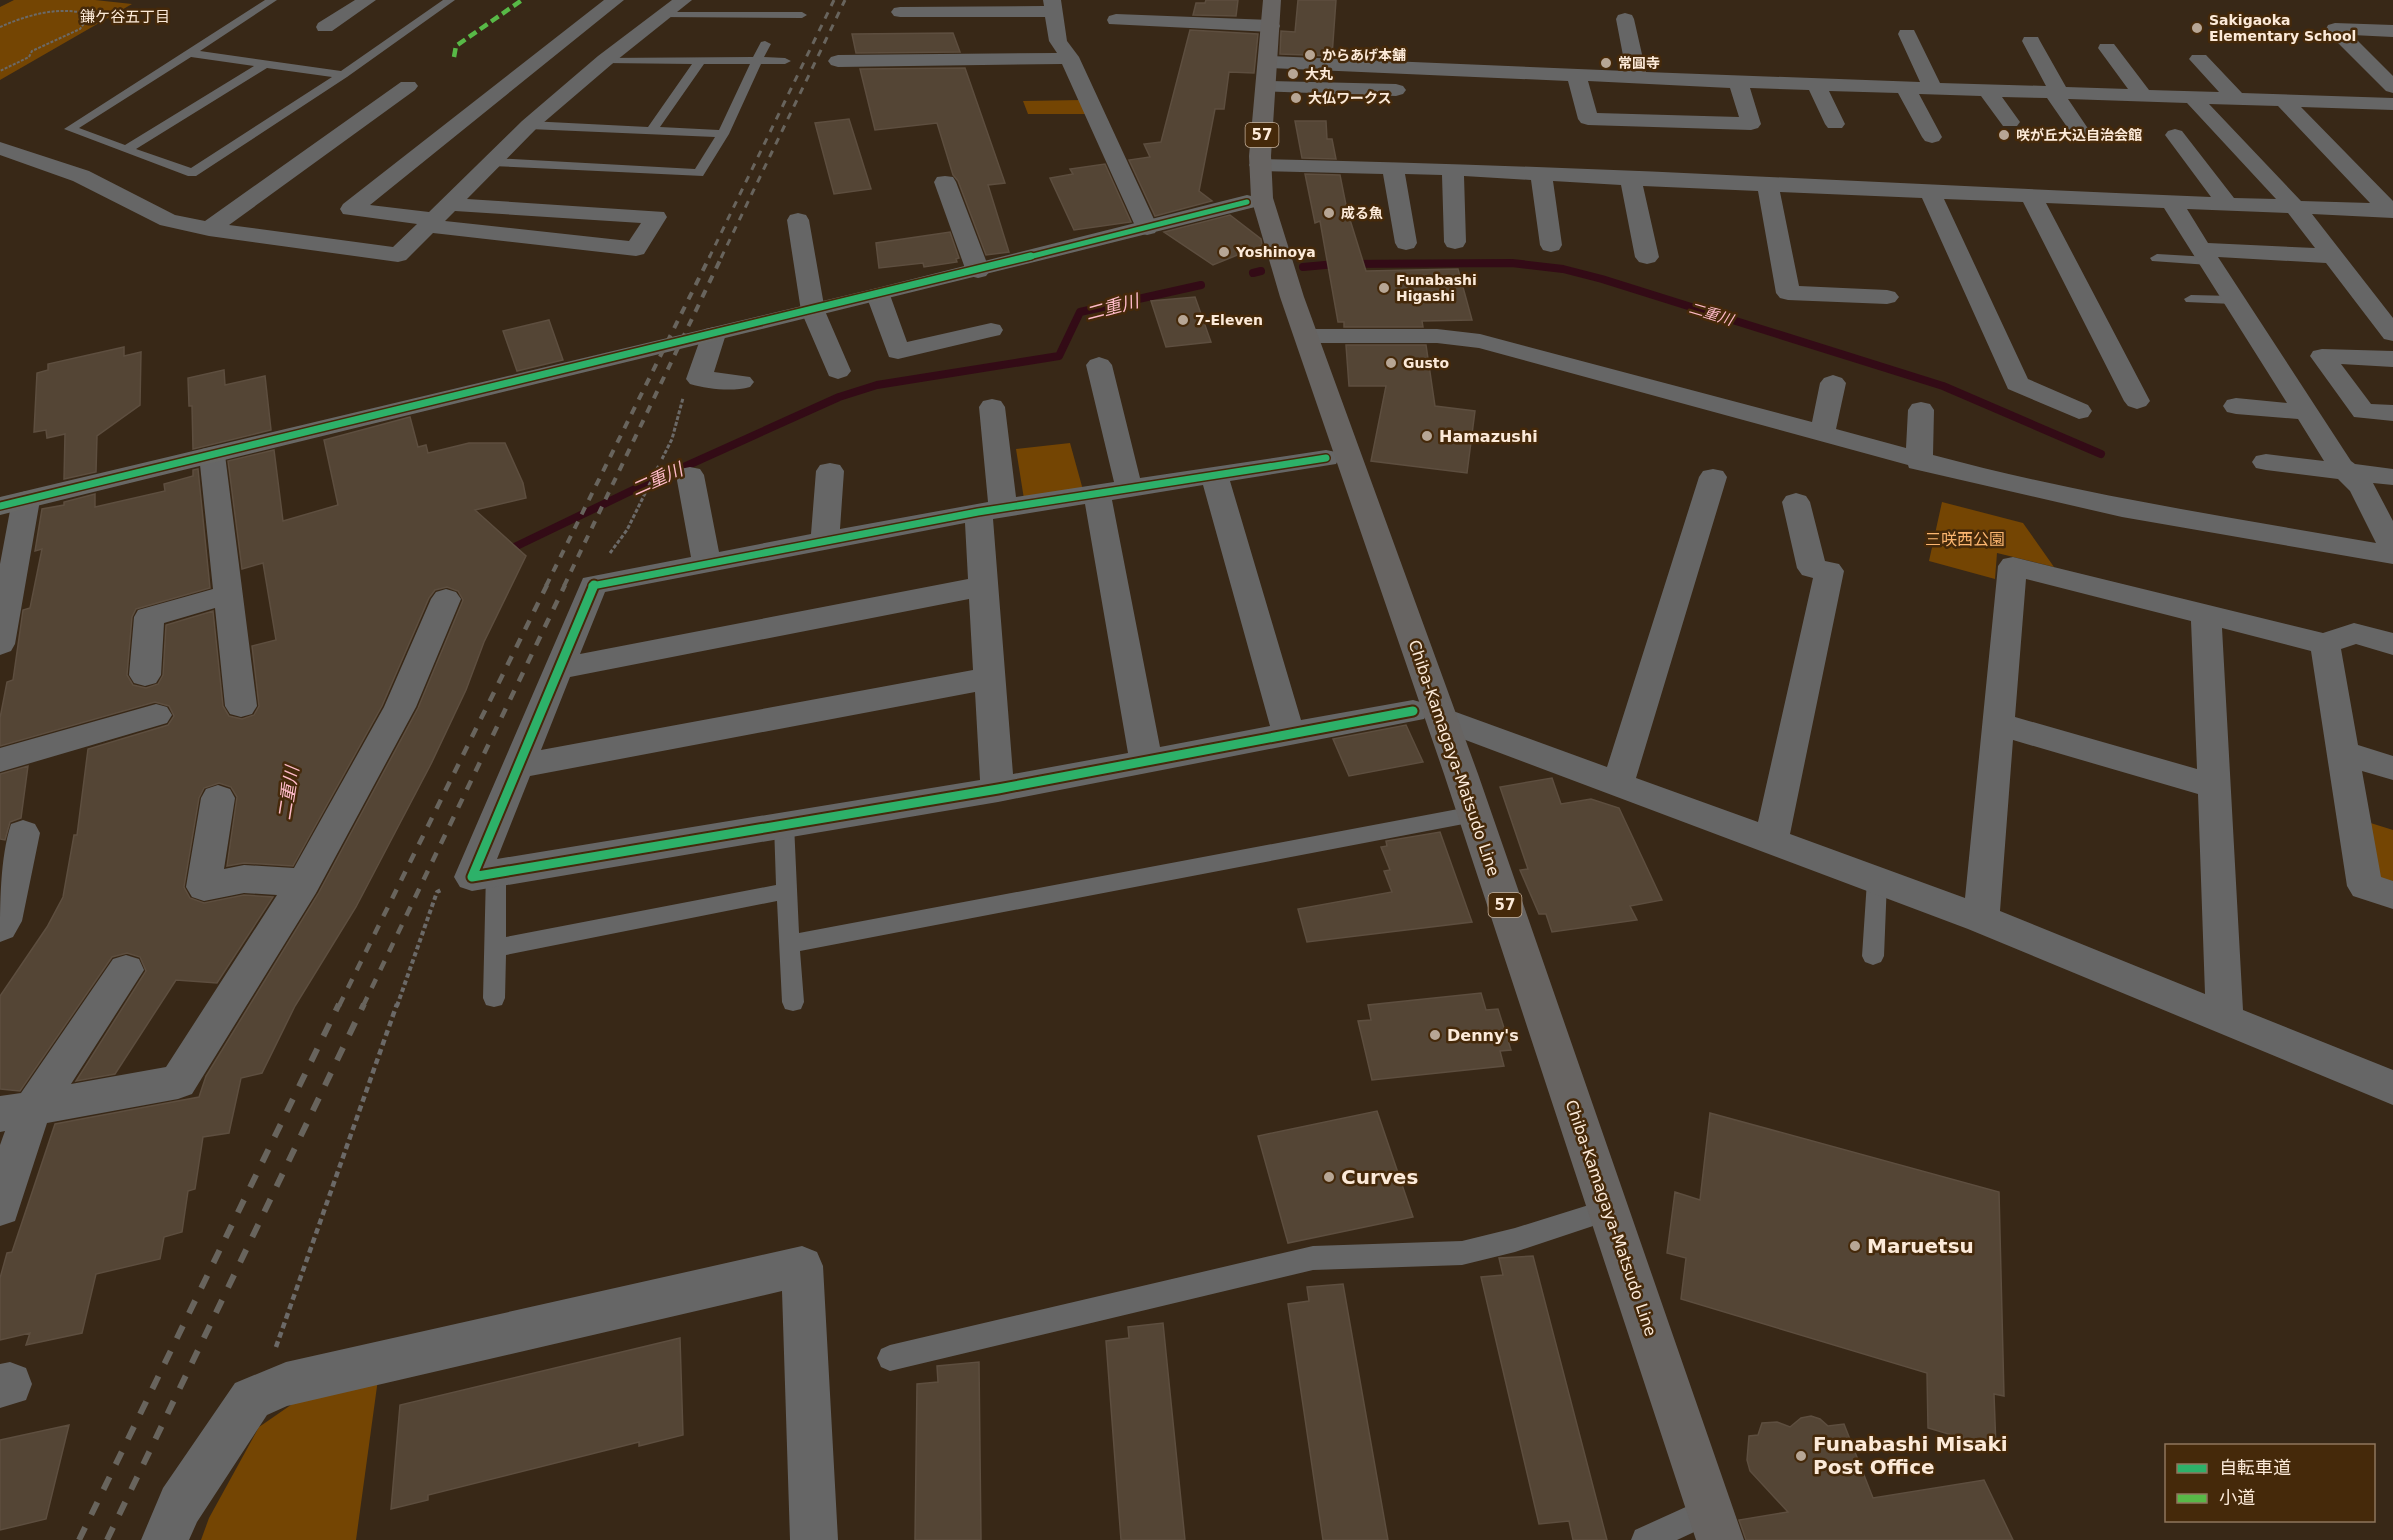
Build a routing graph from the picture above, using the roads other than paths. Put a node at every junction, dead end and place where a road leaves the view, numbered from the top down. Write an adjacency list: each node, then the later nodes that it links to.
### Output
1 (272, 0): 22 (lane)
2 (367, 0): 15 (street)
3 (450, 0): 32 (lane)
4 (615, 0): 13 (street)
5 (683, 0): 9 (street)
6 (1272, 0): 14 (main road, Chiba-Kamagaya-Matsudo Line / 57)
7 (1052, 5): 8 (street); 23 (street)
8 (900, 12)
9 (664, 15): 10 (lane); 16 (street)
10 (802, 15)
11 (1625, 19): 34 (street)
12 (1116, 20): 14 (street)
13 (587, 23): 16 (street); 78 (street)
14 (1270, 26): 30 (main road, Chiba-Kamagaya-Matsudo Line / 57)
15 (325, 27)
16 (645, 29): 25 (street)
17 (2393, 31): 41 (street)
18 (1907, 34): 42 (street)
19 (2031, 41): 45 (street)
20 (765, 44): 27 (lane)
21 (2107, 48): 46 (street)
22 (189, 53): 31 (lane); 62 (lane)
23 (1069, 57): 28 (street); 80 (street)
24 (2199, 59): 48 (street)
25 (605, 60): 26 (lane); 55 (street)
26 (700, 61): 27 (lane); 56 (lane)
27 (756, 61): 29 (lane); 58 (lane)
28 (838, 61)
29 (784, 62)
30 (1268, 62): 33 (street); 39 (main road, Chiba-Kamagaya-Matsudo Line / 57)
31 (263, 64): 32 (lane); 62 (lane)
32 (343, 75): 62 (lane)
33 (1577, 76): 34 (street); 35 (street)
34 (1637, 78): 35 (street)
35 (1738, 82): 37 (street)
36 (2329, 84): 50 (street)
37 (1816, 85): 40 (street); 53 (street)
38 (408, 86): 81 (street)
39 (1266, 87): 43 (street); 64 (main road, Chiba-Kamagaya-Matsudo Line / 57)
40 (1905, 87): 42 (street); 60 (street)
41 (2393, 87)
42 (1933, 88): 44 (street)
43 (1410, 90)
44 (1987, 90): 45 (street); 52 (street)
45 (2056, 92): 46 (street); 57 (street)
46 (2142, 94): 47 (street)
47 (2191, 96): 48 (street); 76 (street)
48 (2235, 97): 49 (street)
49 (2282, 99): 50 (street); 77 (street)
50 (2345, 101): 51 (street)
51 (2383, 103): 54 (street)
52 (2010, 122)
53 (1834, 124)
54 (2393, 124)
55 (528, 125): 56 (lane); 63 (street)
56 (651, 130): 58 (lane)
57 (2081, 133)
58 (723, 134): 63 (lane)
59 (2175, 135): 75 (street)
60 (1932, 137)
61 (0, 148): 81 (street)
62 (127, 149)
63 (492, 162): 78 (street)
64 (1260, 165): 65 (street); 73 (main road, Chiba-Kamagaya-Matsudo Line / 57)
65 (1393, 169): 66 (street); 83 (street)
66 (1453, 169): 67 (street); 82 (street)
67 (1541, 173): 68 (street); 84 (street)
68 (1631, 179): 70 (street); 87 (street)
69 (945, 182): 89 (street)
70 (1767, 185): 71 (street); 93 (street)
71 (1930, 192): 72 (street); 110 (street)
72 (2031, 196): 74 (street); 106 (street)
73 (1255, 200): 80 (street); 100 (main road, Chiba-Kamagaya-Matsudo Line / 57)
74 (2171, 202): 75 (street); 85 (street)
75 (2227, 203): 76 (street)
76 (2295, 207): 77 (street); 86 (street)
77 (2391, 211)
78 (438, 217): 78 (street); 81 (street)
79 (798, 220): 96 (street)
80 (1147, 228): 89 (street)
81 (209, 229)
82 (1455, 242)
83 (1406, 243)
84 (1551, 245)
85 (2205, 255): 86 (street); 88 (lane); 95 (street)
86 (2331, 256): 90 (street)
87 (1647, 257)
88 (2157, 258)
89 (978, 271): 92 (street)
90 (2357, 290): 91 (street); 99 (street)
91 (2393, 291)
92 (879, 295): 96 (street); 97 (street)
93 (1887, 297)
94 (2191, 299): 95 (lane)
95 (2234, 300): 111 (street)
96 (813, 311): 98 (street); 103 (street)
97 (991, 330)
98 (714, 334): 104 (street); 114 (street)
99 (2393, 334)
100 (1306, 336): 113 (street); 115 (main road, Chiba-Kamagaya-Matsudo Line / 57)
101 (2393, 359): 112 (street)
102 (1099, 365): 124 (street)
103 (838, 371)
104 (741, 382)
105 (1833, 383): 113 (street)
106 (2137, 401)
107 (2236, 406): 111 (street)
108 (992, 407): 128 (street)
109 (1921, 410): 116 (street)
110 (2079, 411)
111 (2306, 412): 119 (street)
112 (2393, 413)
113 (1822, 435): 116 (street)
114 (212, 455): 127 (street); 134 (street)
115 (1338, 456): 121 (street); 144 (main road, Chiba-Kamagaya-Matsudo Line / 57)
116 (1919, 462): 131 (street)
117 (2266, 462): 119 (street)
118 (830, 471): 129 (street)
119 (2348, 473): 123 (street); 130 (street)
120 (690, 475): 132 (street)
121 (1214, 475): 124 (street); 147 (street)
122 (1713, 477): 153 (street)
123 (2393, 477)
124 (1129, 488): 125 (street)
125 (1097, 494): 128 (street); 150 (street)
126 (1796, 502): 160 (street)
127 (13, 503): 137 (street)
128 (990, 510): 129 (street); 133 (street)
129 (825, 541): 132 (street)
130 (2393, 549)
131 (2393, 555)
132 (707, 563): 140 (street)
133 (983, 586): 140 (street); 142 (street)
134 (227, 595): 141 (street); 143 (street)
135 (446, 599): 163 (street)
136 (2206, 614): 138 (street); 146 (street); 154 (street)
137 (0, 644)
138 (2325, 644): 139 (street); 148 (street)
139 (2393, 644)
140 (558, 669): 151 (street)
141 (145, 675)
142 (990, 678): 151 (street); 155 (street)
143 (241, 706)
144 (1431, 713): 147 (street); 153 (street); 157 (main road, Chiba-Kamagaya-Matsudo Line / 57)
145 (156, 715): 149 (street)
146 (1998, 724): 154 (street); 166 (street)
147 (1288, 732): 150 (street)
148 (2343, 753): 152 (street); 165 (street)
149 (0, 760)
150 (1146, 762): 155 (street)
151 (518, 766): 161 (street)
152 (2393, 768)
153 (1618, 784): 160 (street)
154 (2213, 786): 174 (street)
155 (997, 789): 158 (street)
156 (218, 798): 163 (street)
157 (1474, 814): 168 (lane); 178 (main road, Chiba-Kamagaya-Matsudo Line / 57)
158 (784, 824): 161 (street); 164 (lane)
159 (24, 833): 167 (street)
160 (1771, 841): 162 (street)
161 (484, 875): 169 (lane)
162 (1877, 881): 166 (street); 170 (lane)
163 (304, 883): 176 (street)
164 (786, 891): 168 (lane); 169 (lane)
165 (2393, 895)
166 (1981, 919): 174 (street)
167 (0, 927)
168 (789, 944): 173 (lane)
169 (495, 948): 172 (lane)
170 (1873, 956)
171 (126, 970): 176 (street)
172 (494, 998)
173 (793, 1002)
174 (2225, 1020): 175 (street)
175 (2393, 1088)
176 (16, 1111): 177 (street)
177 (0, 1207)
178 (1608, 1210): 179 (lane); 180 (main road, Chiba-Kamagaya-Matsudo Line / 57)
179 (890, 1358)
180 (1715, 1525): 183 (lane)
181 (165, 1540): 182 (street)
182 (814, 1540)
183 (1645, 1540)

